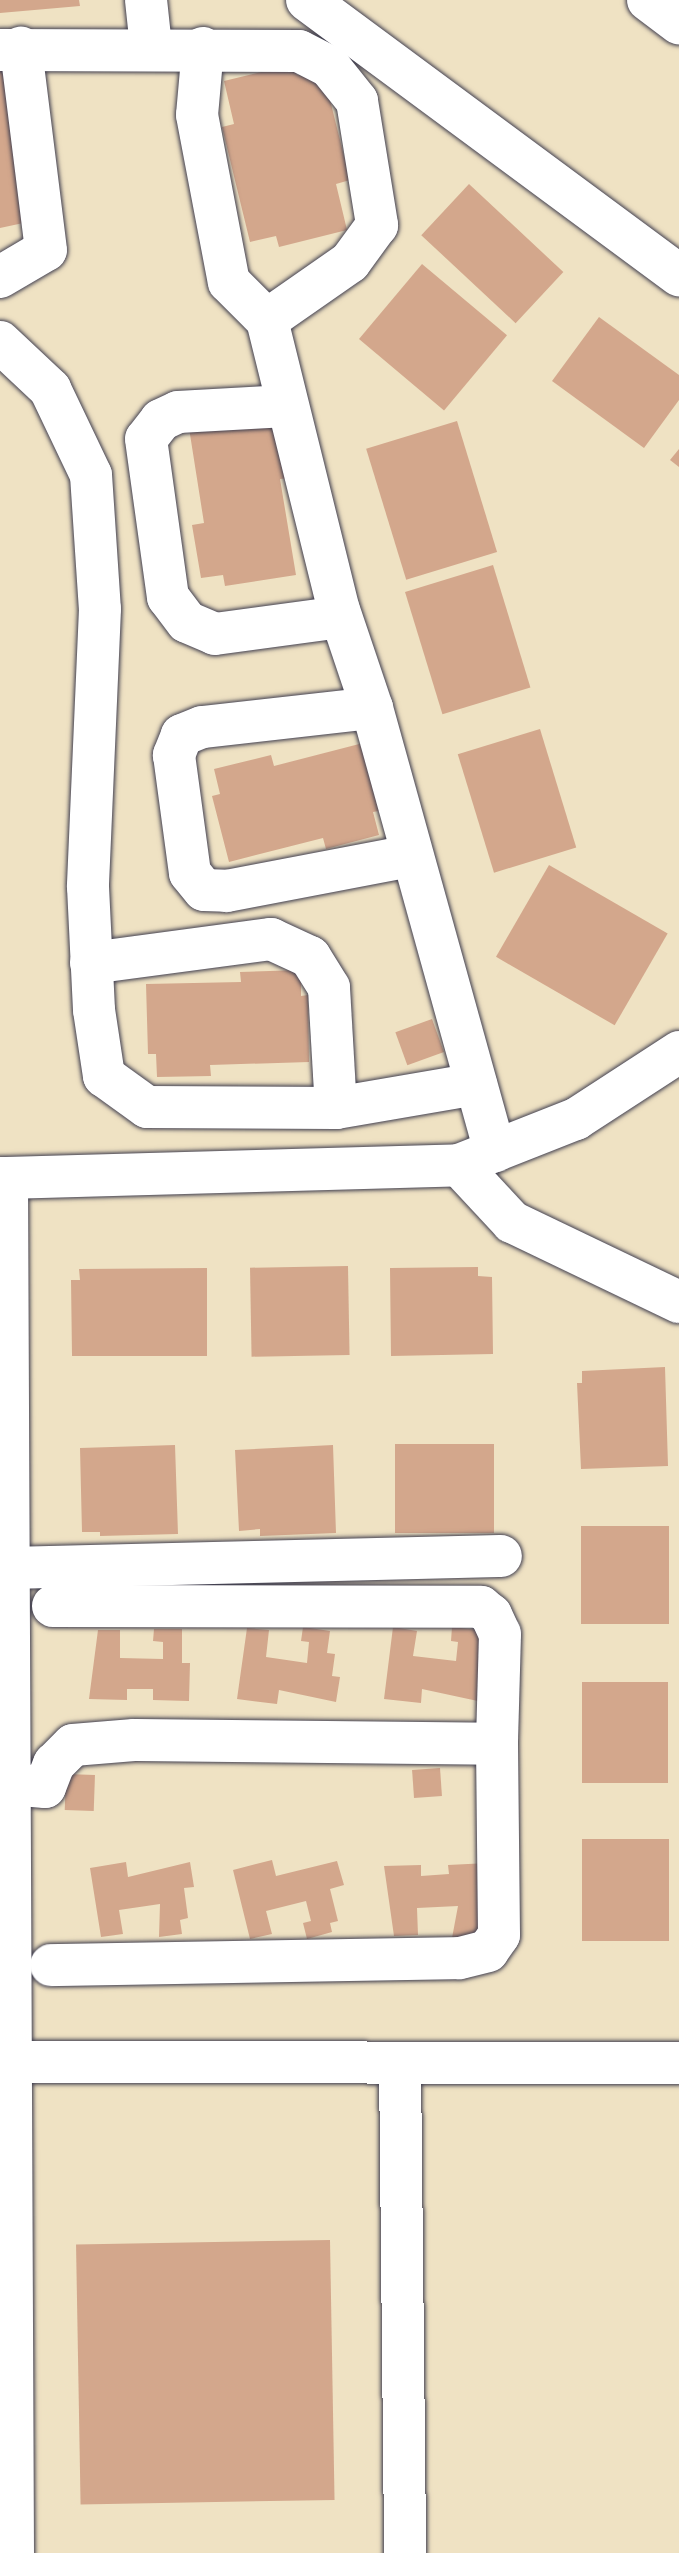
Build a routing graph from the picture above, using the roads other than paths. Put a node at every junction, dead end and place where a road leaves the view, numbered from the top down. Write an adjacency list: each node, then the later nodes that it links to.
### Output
1 (146, 0): 5 (street)
2 (307, 0): 8 (street)
3 (648, 0): 4 (street)
4 (679, 23)
5 (151, 47): 6 (street); 7 (street)
6 (203, 48): 10 (street); 10 (street)
7 (11, 49): 9 (street)
8 (679, 275)
9 (0, 277)
10 (267, 320): 12 (street)
11 (0, 342): 16 (street)
12 (286, 406): 13 (street); 13 (street)
13 (341, 617): 14 (street)
14 (372, 708): 15 (street); 15 (street)
15 (410, 856): 18 (street)
16 (91, 963): 19 (street); 19 (street)
17 (679, 1052): 20 (street)
18 (476, 1084): 19 (street); 20 (street)
19 (336, 1108)
20 (477, 1158): 21 (street); 22 (street)
21 (4, 1178): 24 (street)
22 (679, 1302)
23 (501, 1556): 24 (street)
24 (9, 1568): 27 (street)
25 (53, 1606): 26 (street)
26 (497, 1744): 27 (street); 28 (street)
27 (10, 1784): 29 (street)
28 (51, 1965)
29 (6, 2062): 30 (street); 32 (street)
30 (400, 2063): 31 (street); 33 (street)
31 (679, 2063)
32 (13, 2553)
33 (405, 2553)

